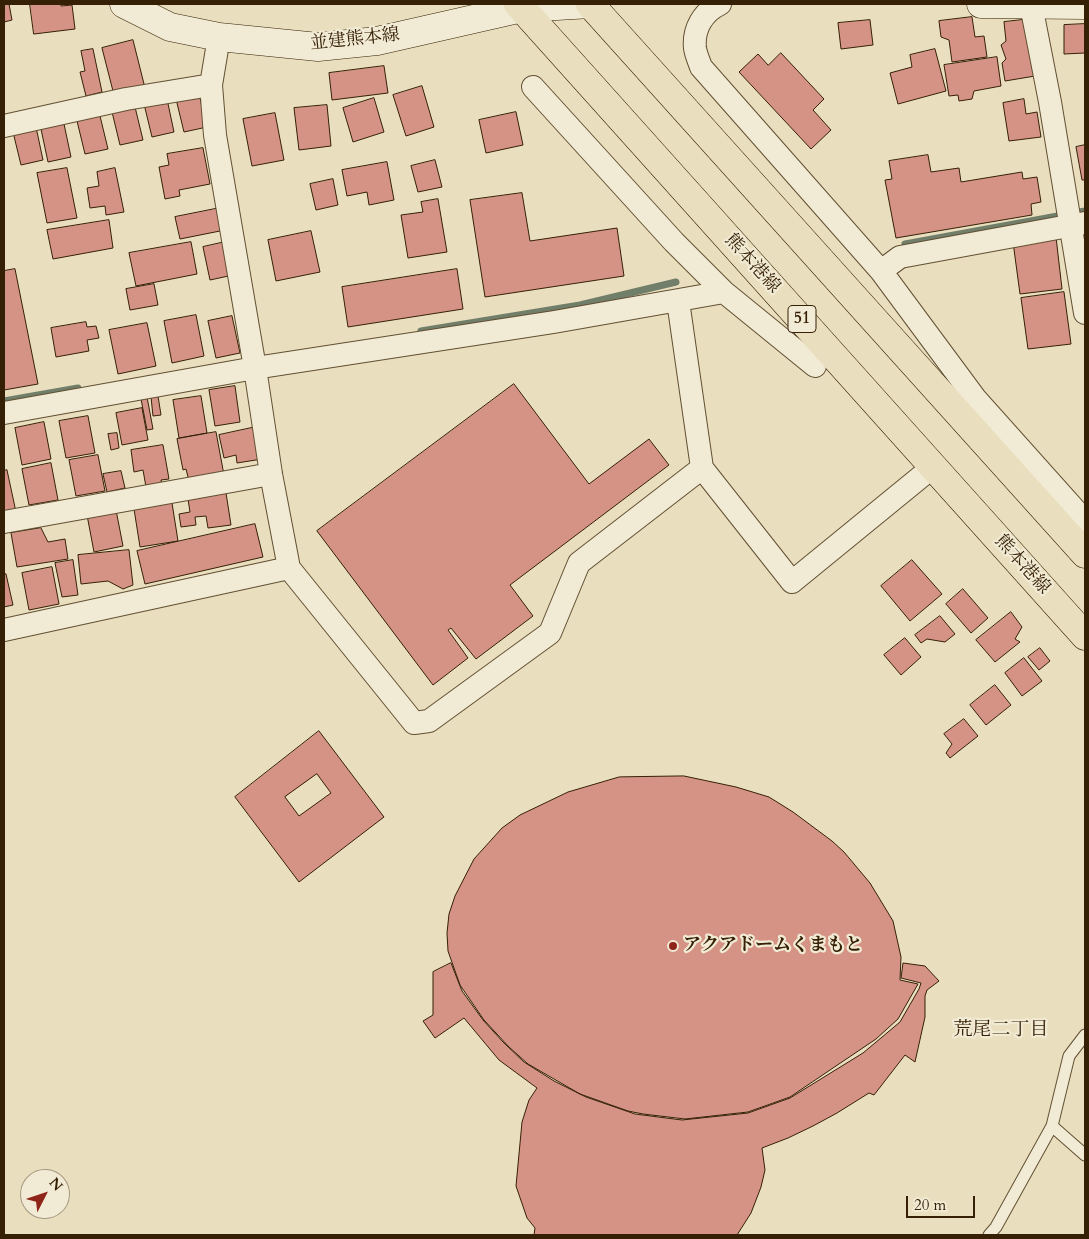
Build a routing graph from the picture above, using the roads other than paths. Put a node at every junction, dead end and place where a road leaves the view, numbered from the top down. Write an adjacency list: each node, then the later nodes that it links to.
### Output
1 (124, 4): 8 (main road, 並建熊本線)
2 (590, 4): 6 (main road, 並建熊本線); 25 (main road)
3 (720, 4): 13 (street)
4 (981, 4): 7 (main road)
5 (1085, 5): 7 (main road)
6 (520, 6): 8 (main road, 並建熊本線); 20 (main road, 熊本港線 / 51)
7 (1030, 6): 12 (street)
8 (218, 37): 9 (street)
9 (211, 85): 11 (street); 18 (street)
10 (533, 87): 14 (street)
11 (4, 126)
12 (1078, 224): 13 (street); 16 (street)
13 (881, 271): 24 (street)
14 (724, 292): 15 (street); 17 (street)
15 (678, 301): 18 (street); 21 (street)
16 (1085, 313)
17 (814, 366)
18 (255, 368): 19 (street); 22 (street)
19 (4, 412)
20 (934, 466): 21 (street); 28 (main road, 熊本港線 / 51)
21 (702, 468): 26 (street)
22 (271, 474): 23 (street); 26 (street)
23 (4, 522)
24 (1085, 522)
25 (1085, 554)
26 (289, 568): 27 (street)
27 (4, 630)
28 (1085, 636)
29 (1085, 1035): 30 (lane)
30 (1052, 1126): 31 (lane); 32 (lane)
31 (1085, 1155)
32 (989, 1235)

